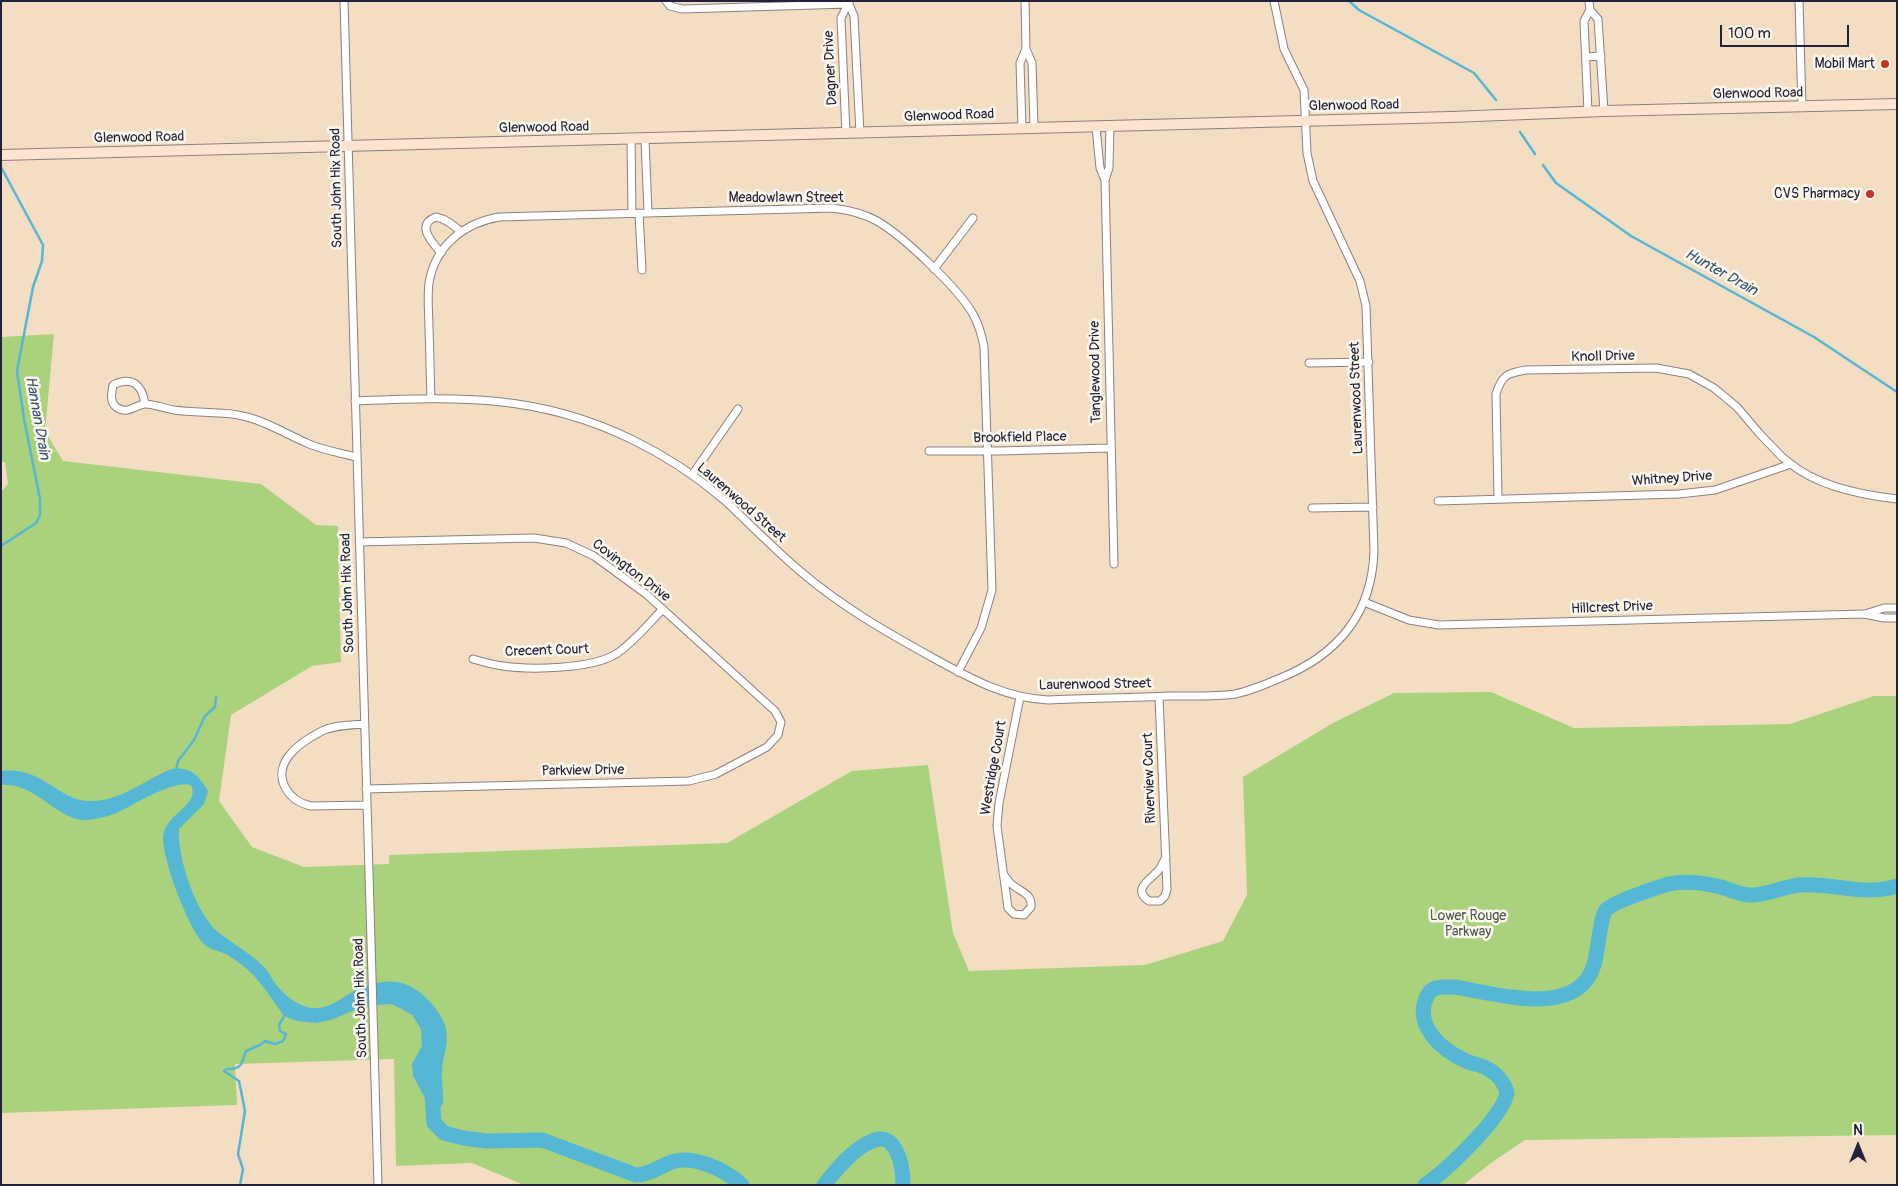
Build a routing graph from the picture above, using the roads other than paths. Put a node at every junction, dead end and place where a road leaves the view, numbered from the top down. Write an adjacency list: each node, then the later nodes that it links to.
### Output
1 (344, 1): 25 (street, South John Hix Road)
2 (1025, 1): 9 (street)
3 (1274, 1): 16 (street, Laurenwood Street)
4 (1589, 1): 8 (street)
5 (1800, 1): 13 (street)
6 (666, 2): 7 (street)
7 (849, 3): 21 (street, Dagner Drive); 22 (street, Dagner Drive)
8 (1590, 10): 10 (street); 11 (street)
9 (1026, 50): 19 (street); 20 (street)
10 (1601, 56): 11 (street); 15 (street)
11 (1586, 57): 14 (street)
12 (1897, 104): 13 (street, Glenwood Road)
13 (1802, 107): 15 (street, Glenwood Road)
14 (1588, 112): 15 (street, Glenwood Road); 16 (street, Glenwood Road)
15 (1604, 112)
16 (1306, 121): 17 (street, Glenwood Road); 35 (street, Laurenwood Street)
17 (1110, 126): 18 (street, Glenwood Road); 27 (street, Tanglewood Drive)
18 (1096, 127): 20 (street, Glenwood Road); 27 (street, Tanglewood Drive)
19 (1022, 128): 20 (street, Glenwood Road); 21 (street, Glenwood Road)
20 (1034, 128)
21 (860, 133): 22 (street, Glenwood Road)
22 (846, 134): 23 (street, Glenwood Road)
23 (645, 139): 24 (street, Glenwood Road); 29 (street)
24 (631, 140): 25 (street, Glenwood Road); 28 (street)
25 (349, 146): 26 (street, Glenwood Road); 38 (street, South John Hix Road)
26 (1, 155)
27 (1104, 180): 41 (street, Tanglewood Drive)
28 (635, 213): 29 (street, Meadowlawn Street); 31 (street, Meadowlawn Street); 34 (street)
29 (648, 213): 33 (street, Meadowlawn Street)
30 (973, 218): 33 (street)
31 (460, 231): 32 (street, Meadowlawn Street); 32 (street)
32 (441, 253): 37 (street, Meadowlawn Street)
33 (934, 269): 43 (street, Meadowlawn Street)
34 (642, 270)
35 (1369, 362): 36 (street); 50 (street, Laurenwood Street)
36 (1309, 363)
37 (431, 398): 38 (street, Laurenwood Street); 46 (street, Laurenwood Street)
38 (355, 400): 44 (street, South John Hix Road)
39 (145, 404): 39 (street); 44 (street)
40 (738, 409): 46 (street)
41 (1110, 448): 43 (street, Brookfield Place); 53 (street, Tanglewood Drive)
42 (930, 451): 43 (street, Brookfield Place)
43 (989, 451): 60 (street, Meadowlawn Street)
44 (356, 457): 52 (street, South John Hix Road)
45 (1792, 464): 47 (street, Whitney Drive); 47 (street, Knoll Drive); 48 (street)
46 (692, 474): 60 (street, Laurenwood Street)
47 (1498, 498): 49 (street, Whitney Drive)
48 (1897, 498)
49 (1438, 501)
50 (1373, 507): 51 (street); 54 (street, Laurenwood Street)
51 (1312, 508)
52 (359, 542): 56 (street, Covington Drive); 63 (street, South John Hix Road)
53 (1114, 564)
54 (1364, 602): 57 (street, Hillcrest Drive); 62 (street, Laurenwood Street)
55 (1897, 608): 57 (street, Hillcrest Drive)
56 (663, 609): 59 (street, Crecent Court); 64 (street, Covington Drive)
57 (1864, 614): 58 (street, Hillcrest Drive)
58 (1897, 618)
59 (473, 659)
60 (958, 672): 61 (street, Laurenwood Street)
61 (1020, 697): 62 (street, Laurenwood Street); 68 (street, Westridge Court)
62 (1159, 697): 67 (street, Riverview Court)
63 (364, 724): 65 (street, South John Hix Road); 66 (street)
64 (781, 727): 65 (street, Parkview Drive)
65 (366, 789): 66 (street, South John Hix Road)
66 (366, 805): 69 (street, South John Hix Road)
67 (1166, 857): 67 (street, Riverview Court)
68 (1003, 873): 68 (street, Westridge Court)
69 (378, 1185)

